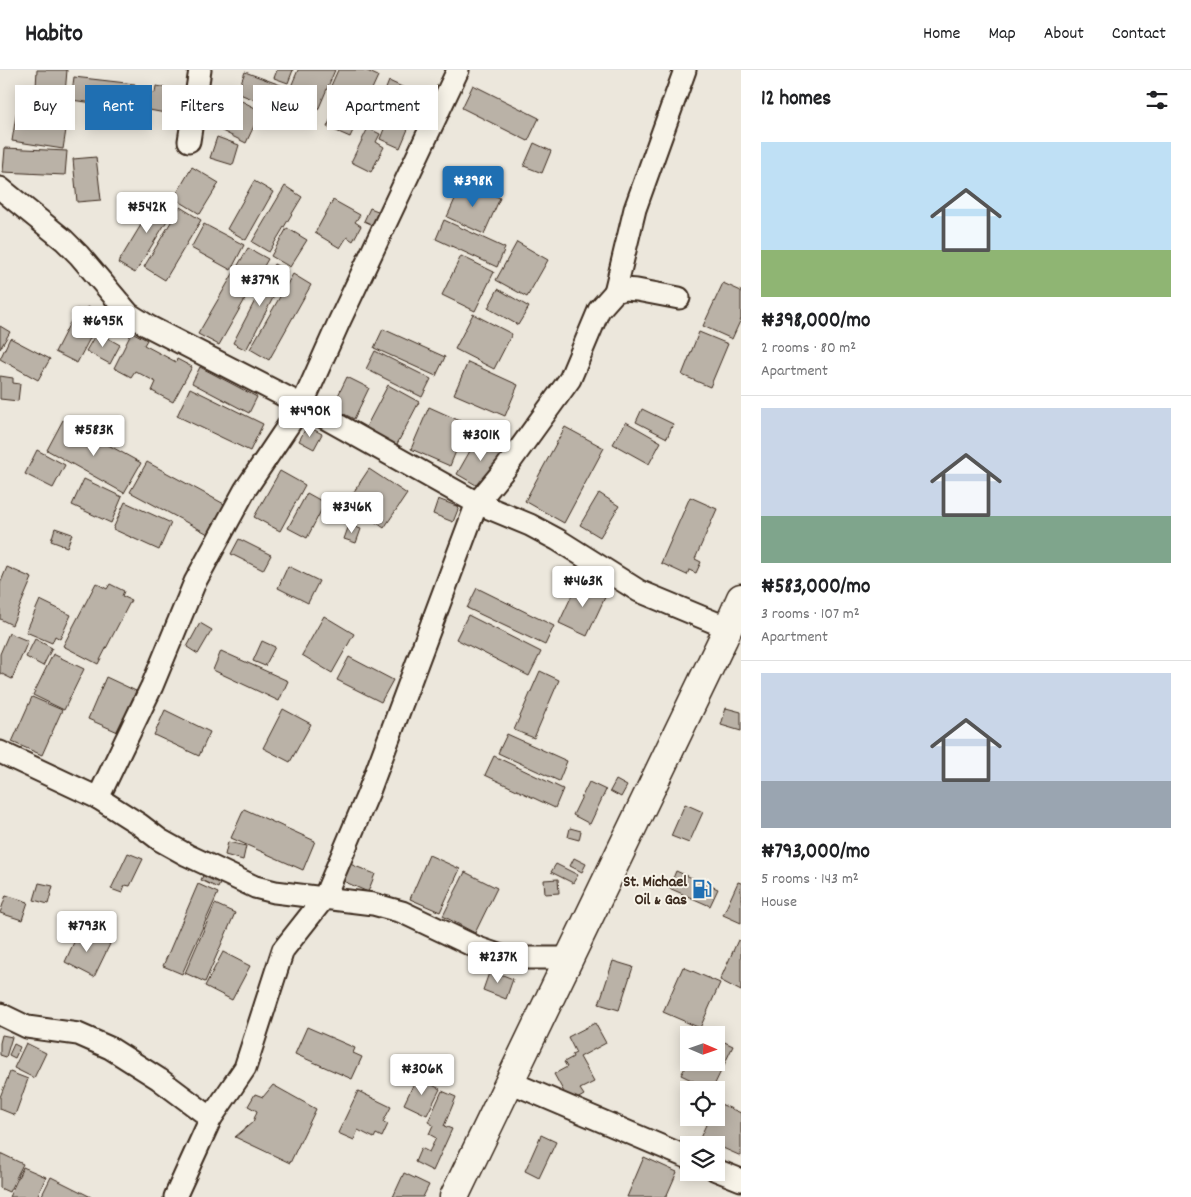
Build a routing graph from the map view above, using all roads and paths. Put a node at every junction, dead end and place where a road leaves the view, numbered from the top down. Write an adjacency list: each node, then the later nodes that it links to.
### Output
1 (200, 70): 4 (street)
2 (458, 70): 8 (street)
3 (685, 70): 6 (street)
4 (190, 141)
5 (0, 188): 8 (street)
6 (615, 292): 7 (street); 9 (street)
7 (679, 298)
8 (302, 405): 9 (street); 13 (street)
9 (477, 503): 11 (street); 14 (street)
10 (741, 598): 11 (street)
11 (728, 628): 15 (street)
12 (0, 752): 13 (street)
13 (98, 798): 14 (street)
14 (324, 898): 15 (street); 18 (street)
15 (570, 958): 17 (street)
16 (0, 1014): 18 (street)
17 (510, 1082): 19 (street); 23 (street)
18 (211, 1118): 22 (street)
19 (680, 1154)
20 (725, 1174): 21 (street)
21 (741, 1180)
22 (175, 1197)
23 (454, 1197)

